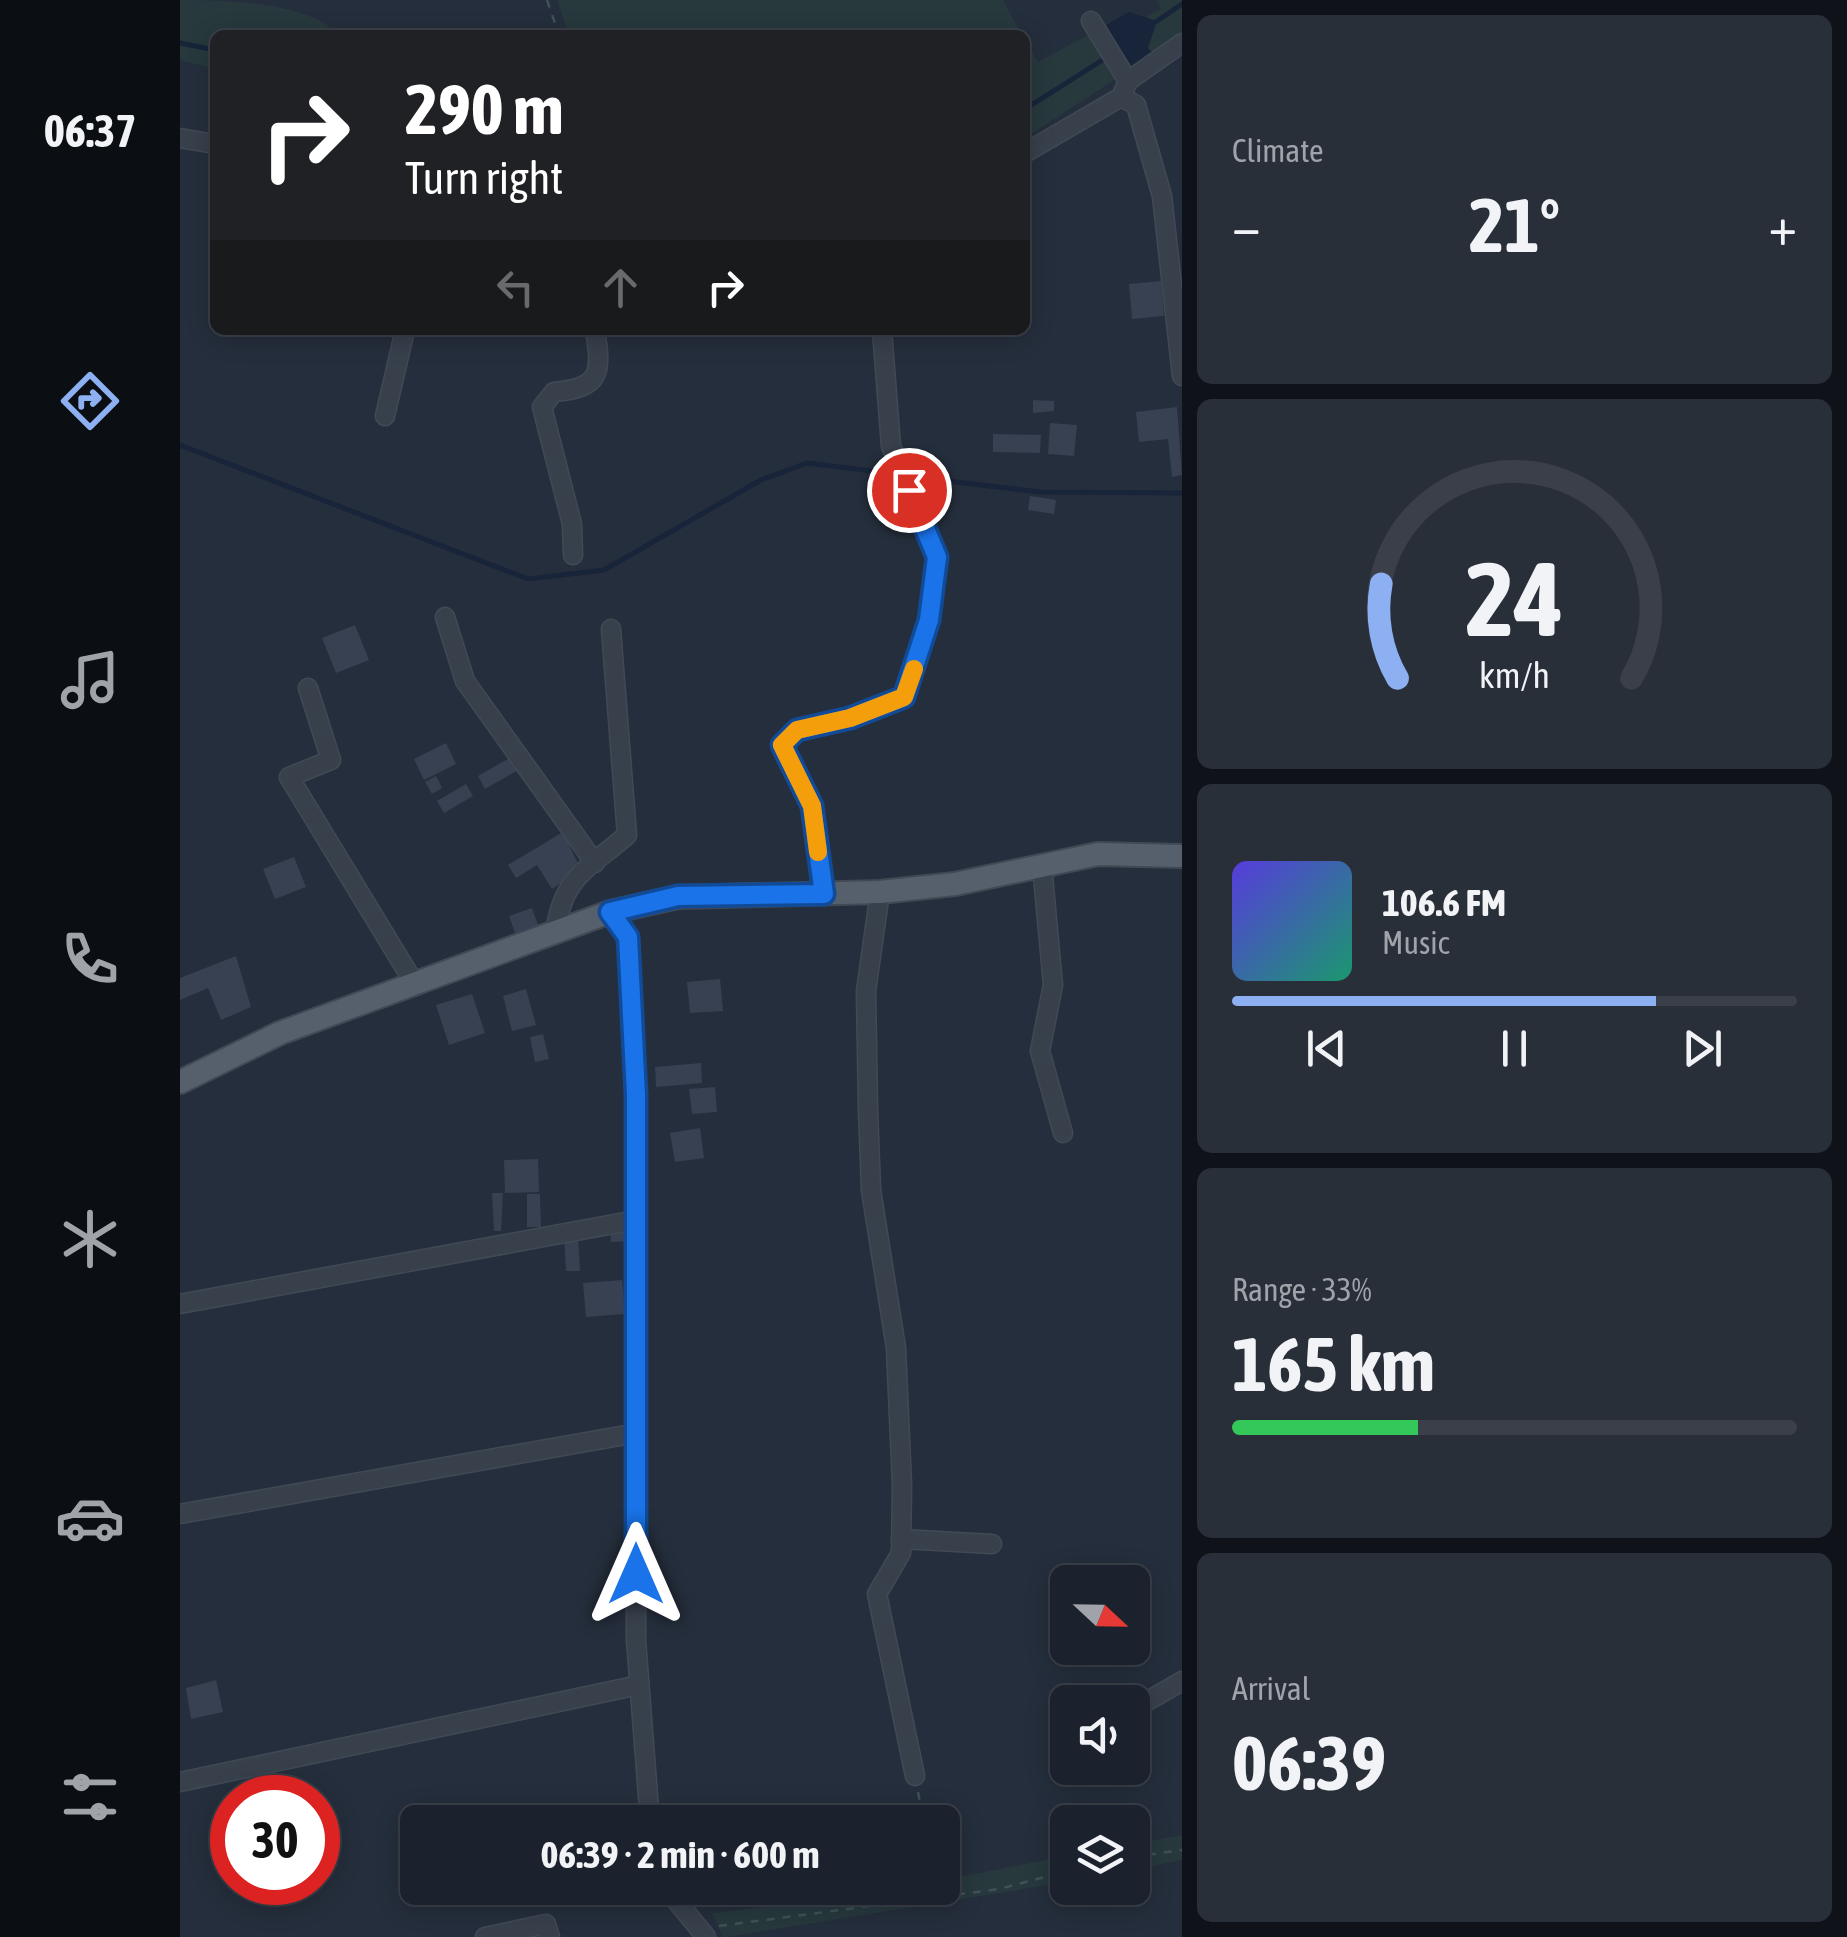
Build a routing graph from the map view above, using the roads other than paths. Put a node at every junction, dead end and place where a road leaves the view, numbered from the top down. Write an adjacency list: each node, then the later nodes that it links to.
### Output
1 (1091, 22): 3 (street)
2 (1182, 43): 3 (street)
3 (1125, 89): 6 (street); 7 (street)
4 (180, 138): 5 (street)
5 (210, 143)
6 (1030, 150)
7 (1174, 226): 11 (street)
8 (404, 335): 12 (street)
9 (596, 335): 13 (street)
10 (882, 335): 21 (street)
11 (1182, 376)
12 (385, 416)
13 (573, 555)
14 (445, 617): 18 (street)
15 (611, 629): 18 (street)
16 (308, 688): 24 (street)
17 (1182, 856): 19 (main road)
18 (595, 863): 23 (street)
19 (1042, 865): 20 (main road); 26 (street)
20 (880, 892): 21 (main road); 31 (street)
21 (824, 894): 22 (main road)
22 (610, 912): 23 (main road); 27 (street)
23 (555, 932): 24 (main road)
24 (416, 986): 25 (main road)
25 (180, 1082)
26 (1063, 1133)
27 (636, 1220): 28 (street); 29 (street)
28 (180, 1304)
29 (637, 1434): 30 (street); 34 (street)
30 (180, 1514)
31 (901, 1539): 32 (street); 36 (street)
32 (992, 1544)
33 (1182, 1681): 35 (street)
34 (639, 1685): 37 (street); 38 (street)
35 (1150, 1700)
36 (915, 1776)
37 (180, 1782)
38 (649, 1805)
39 (680, 1905): 40 (street)
40 (703, 1933)
41 (485, 1937): 42 (street)
42 (550, 1937)

